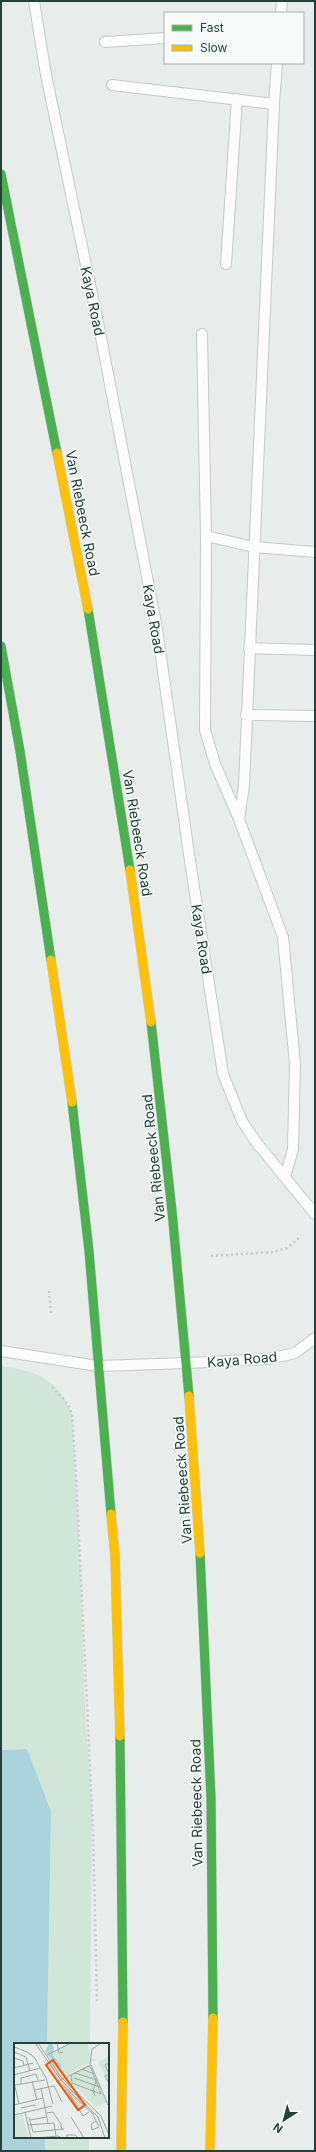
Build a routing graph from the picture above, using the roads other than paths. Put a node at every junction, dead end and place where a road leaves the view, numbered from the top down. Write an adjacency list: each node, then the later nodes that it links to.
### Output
1 (34, 1): 22 (lane, Kaya Road)
2 (282, 1): 3 (lane)
3 (281, 12)
4 (164, 38): 5 (lane)
5 (105, 42)
6 (277, 64): 9 (lane)
7 (112, 85): 8 (lane)
8 (237, 99): 9 (lane); 11 (lane)
9 (274, 104): 14 (lane)
10 (1, 174): 26 (main road, Van Riebeeck Road)
11 (226, 264)
12 (202, 334): 13 (lane)
13 (206, 536): 14 (lane); 21 (lane)
14 (254, 547): 15 (lane); 17 (lane)
15 (315, 552)
16 (1, 646): 27 (main road)
17 (249, 648): 18 (lane); 19 (lane)
18 (315, 650)
19 (246, 715): 20 (lane); 21 (lane)
20 (315, 716)
21 (239, 819): 22 (lane)
22 (285, 1177): 23 (lane, Kaya Road)
23 (315, 1214)
24 (315, 1338): 26 (lane, Kaya Road)
25 (1, 1351): 27 (lane, Kaya Road)
26 (188, 1363): 27 (lane, Kaya Road); 29 (main road, Van Riebeeck Road)
27 (98, 1366): 28 (main road)
28 (121, 2151)
29 (210, 2151)

